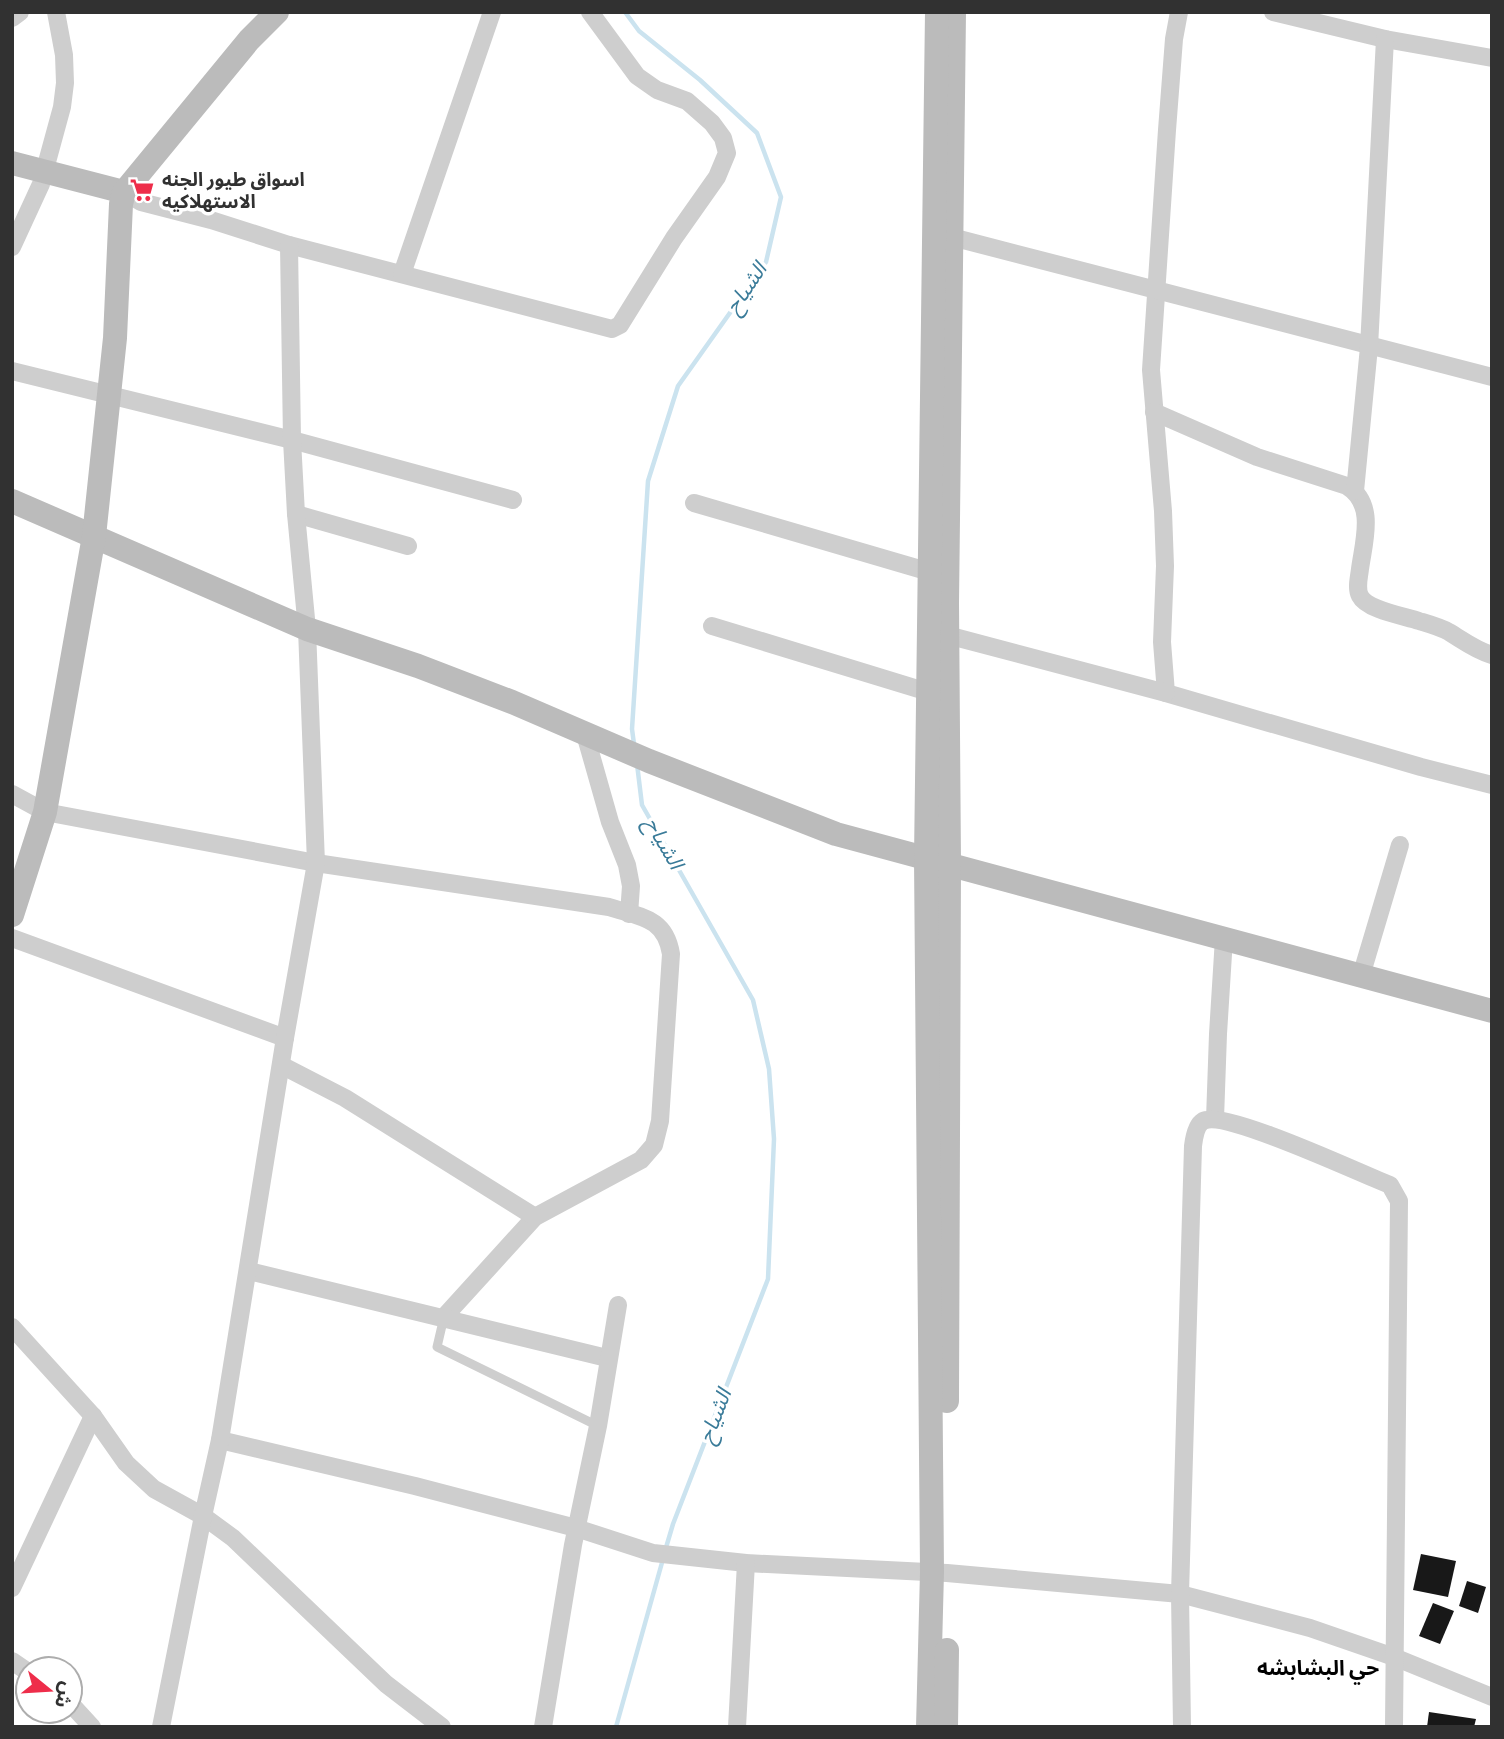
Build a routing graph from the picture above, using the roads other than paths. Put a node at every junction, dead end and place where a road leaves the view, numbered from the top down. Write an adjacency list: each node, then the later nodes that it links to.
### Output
1 (20, 12): 9 (street)
2 (56, 12): 14 (street)
3 (277, 12): 15 (main road)
4 (492, 12): 19 (street)
5 (590, 12): 19 (street)
6 (1179, 12): 20 (street)
7 (1273, 12): 10 (street)
8 (939, 13): 16 (main road)
9 (12, 18)
10 (1385, 39): 11 (street); 21 (street)
11 (1492, 58)
12 (12, 163): 14 (main road)
13 (12, 175): 14 (main road)
14 (43, 178): 15 (main road); 18 (street)
15 (128, 199): 17 (street); 24 (main road)
16 (942, 234): 20 (street); 34 (main road); 37 (main road)
17 (289, 245): 19 (street); 26 (street)
18 (12, 247)
19 (402, 274)
20 (1157, 290): 21 (street); 25 (street)
21 (1369, 347): 23 (street); 27 (street)
22 (12, 371): 24 (street)
23 (1492, 377)
24 (110, 396): 26 (street); 32 (main road)
25 (1154, 412): 27 (street); 40 (street)
26 (292, 440): 28 (street); 31 (street)
27 (1355, 491): 38 (street)
28 (513, 500)
29 (12, 501): 32 (main road)
30 (694, 503): 34 (street)
31 (296, 514): 33 (street); 36 (street)
32 (94, 536): 36 (main road); 44 (main road)
33 (408, 546)
34 (930, 572): 39 (main road)
35 (712, 626): 39 (street)
36 (307, 629): 41 (main road); 47 (street)
37 (947, 635): 40 (street); 46 (main road)
38 (1492, 655)
39 (928, 692): 46 (main road)
40 (1166, 693): 42 (street)
41 (584, 734): 46 (main road); 48 (street)
42 (1492, 785)
43 (12, 794): 44 (street)
44 (45, 812): 47 (street); 49 (main road)
45 (1400, 845): 52 (street)
46 (938, 861): 50 (main road); 69 (main road)
47 (316, 863): 48 (street); 54 (street)
48 (629, 914): 57 (street)
49 (12, 915)
50 (1224, 937): 52 (main road); 56 (street)
51 (12, 939): 54 (street)
52 (1361, 976): 53 (main road)
53 (1492, 1011)
54 (285, 1038): 55 (street)
55 (281, 1065): 57 (street); 58 (street)
56 (1215, 1119): 71 (street); 72 (street)
57 (535, 1217): 60 (street)
58 (249, 1271): 60 (street); 65 (street)
59 (618, 1305): 62 (street)
60 (444, 1317): 62 (street); 64 (lane)
61 (12, 1326): 63 (street)
62 (607, 1358): 64 (street)
63 (93, 1416): 66 (street); 70 (street)
64 (598, 1426): 67 (street)
65 (220, 1440): 66 (street); 67 (street)
66 (202, 1516): 74 (street); 75 (street)
67 (576, 1528): 68 (street); 76 (street)
68 (746, 1563): 69 (street); 77 (street)
69 (939, 1573): 71 (street); 78 (main road); 79 (main road)
70 (12, 1588)
71 (1180, 1594): 72 (street); 80 (street)
72 (1394, 1657): 73 (street); 81 (street)
73 (1492, 1697)
74 (161, 1727)
75 (442, 1727)
76 (543, 1727)
77 (737, 1727)
78 (928, 1727)
79 (946, 1727)
80 (1182, 1727)
81 (1394, 1727)

